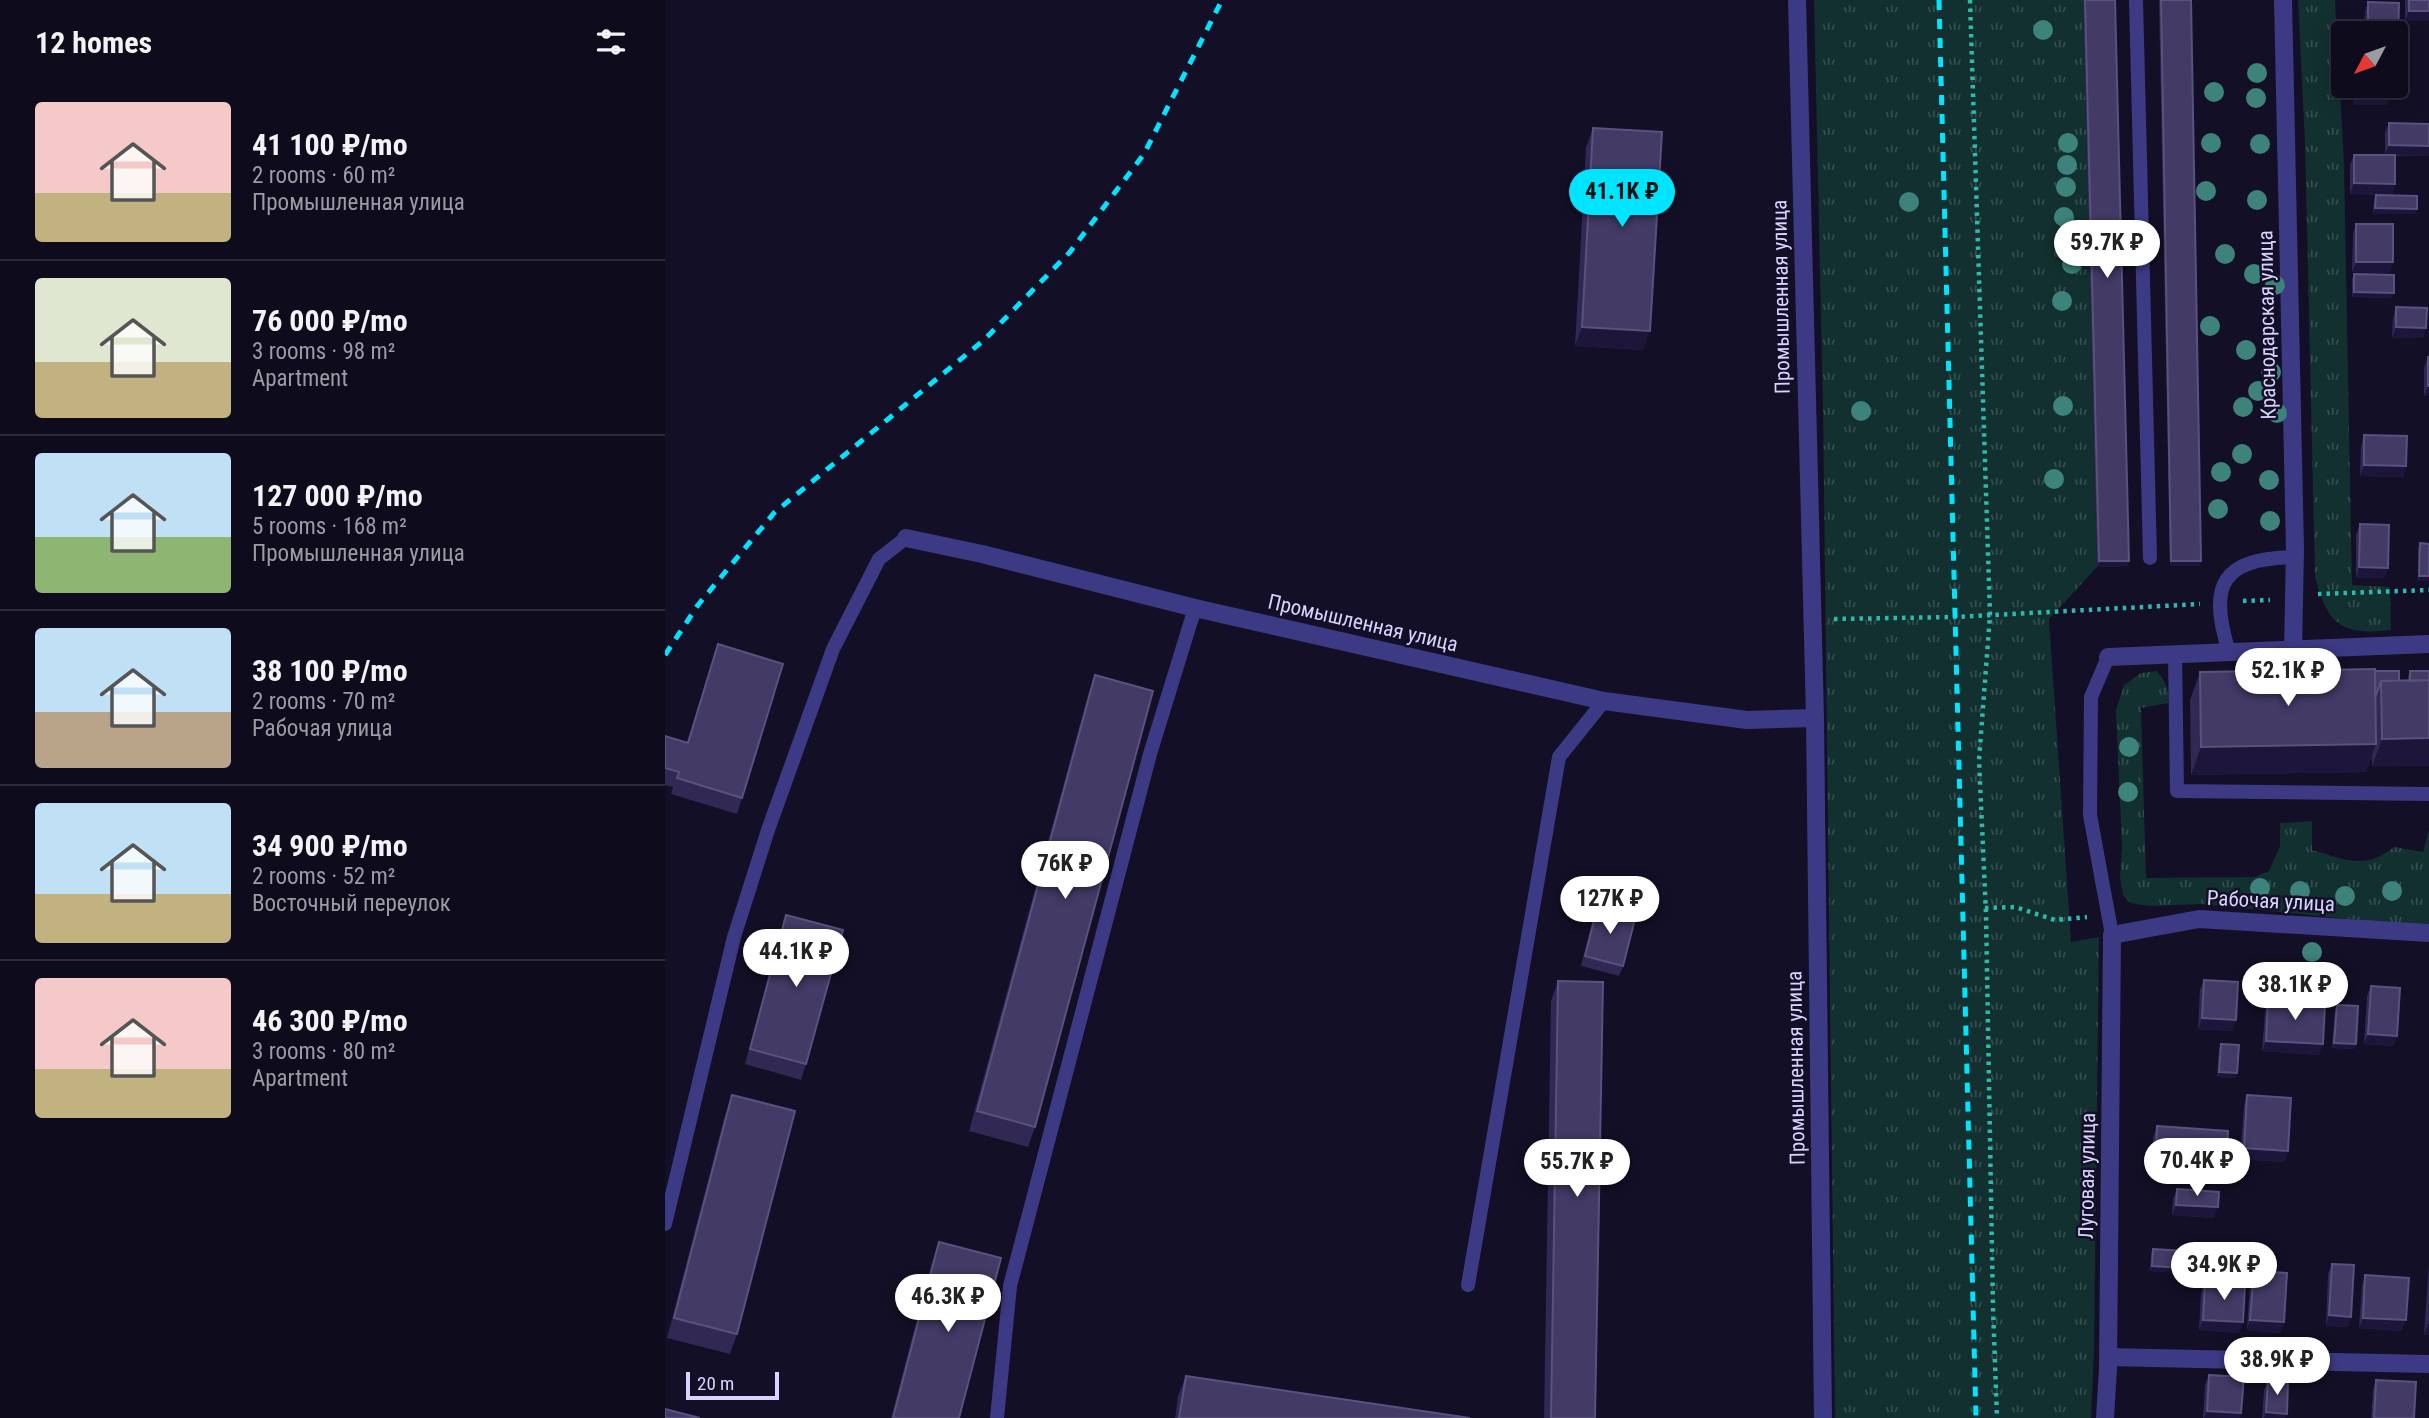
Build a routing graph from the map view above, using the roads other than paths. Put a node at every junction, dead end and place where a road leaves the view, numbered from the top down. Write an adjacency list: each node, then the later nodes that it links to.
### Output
1 (1797, 0): 14 (street, Промышленная улица)
2 (2136, 0): 6 (lane)
3 (2283, 0): 5 (street, Краснодарская улица)
4 (906, 538): 7 (street, Промышленная улица); 18 (lane)
5 (2295, 556): 9 (street, Краснодарская улица); 10 (lane)
6 (2150, 558)
7 (1195, 608): 13 (street, Промышленная улица); 22 (lane)
8 (2429, 644): 9 (street)
9 (2293, 650): 10 (street)
10 (2229, 652): 11 (street)
11 (2175, 654): 12 (street); 15 (lane)
12 (2108, 657): 17 (lane)
13 (1604, 701): 14 (street, Промышленная улица); 19 (lane)
14 (1815, 718): 23 (street, Промышленная улица)
15 (2429, 794)
16 (2429, 933): 17 (street, Рабочая улица)
17 (2112, 935): 20 (street, Луговая улица)
18 (665, 1224)
19 (1468, 1285)
20 (2108, 1357): 21 (street); 24 (street, Луговая улица)
21 (2429, 1364)
22 (997, 1418)
23 (1823, 1418)
24 (2105, 1418)

